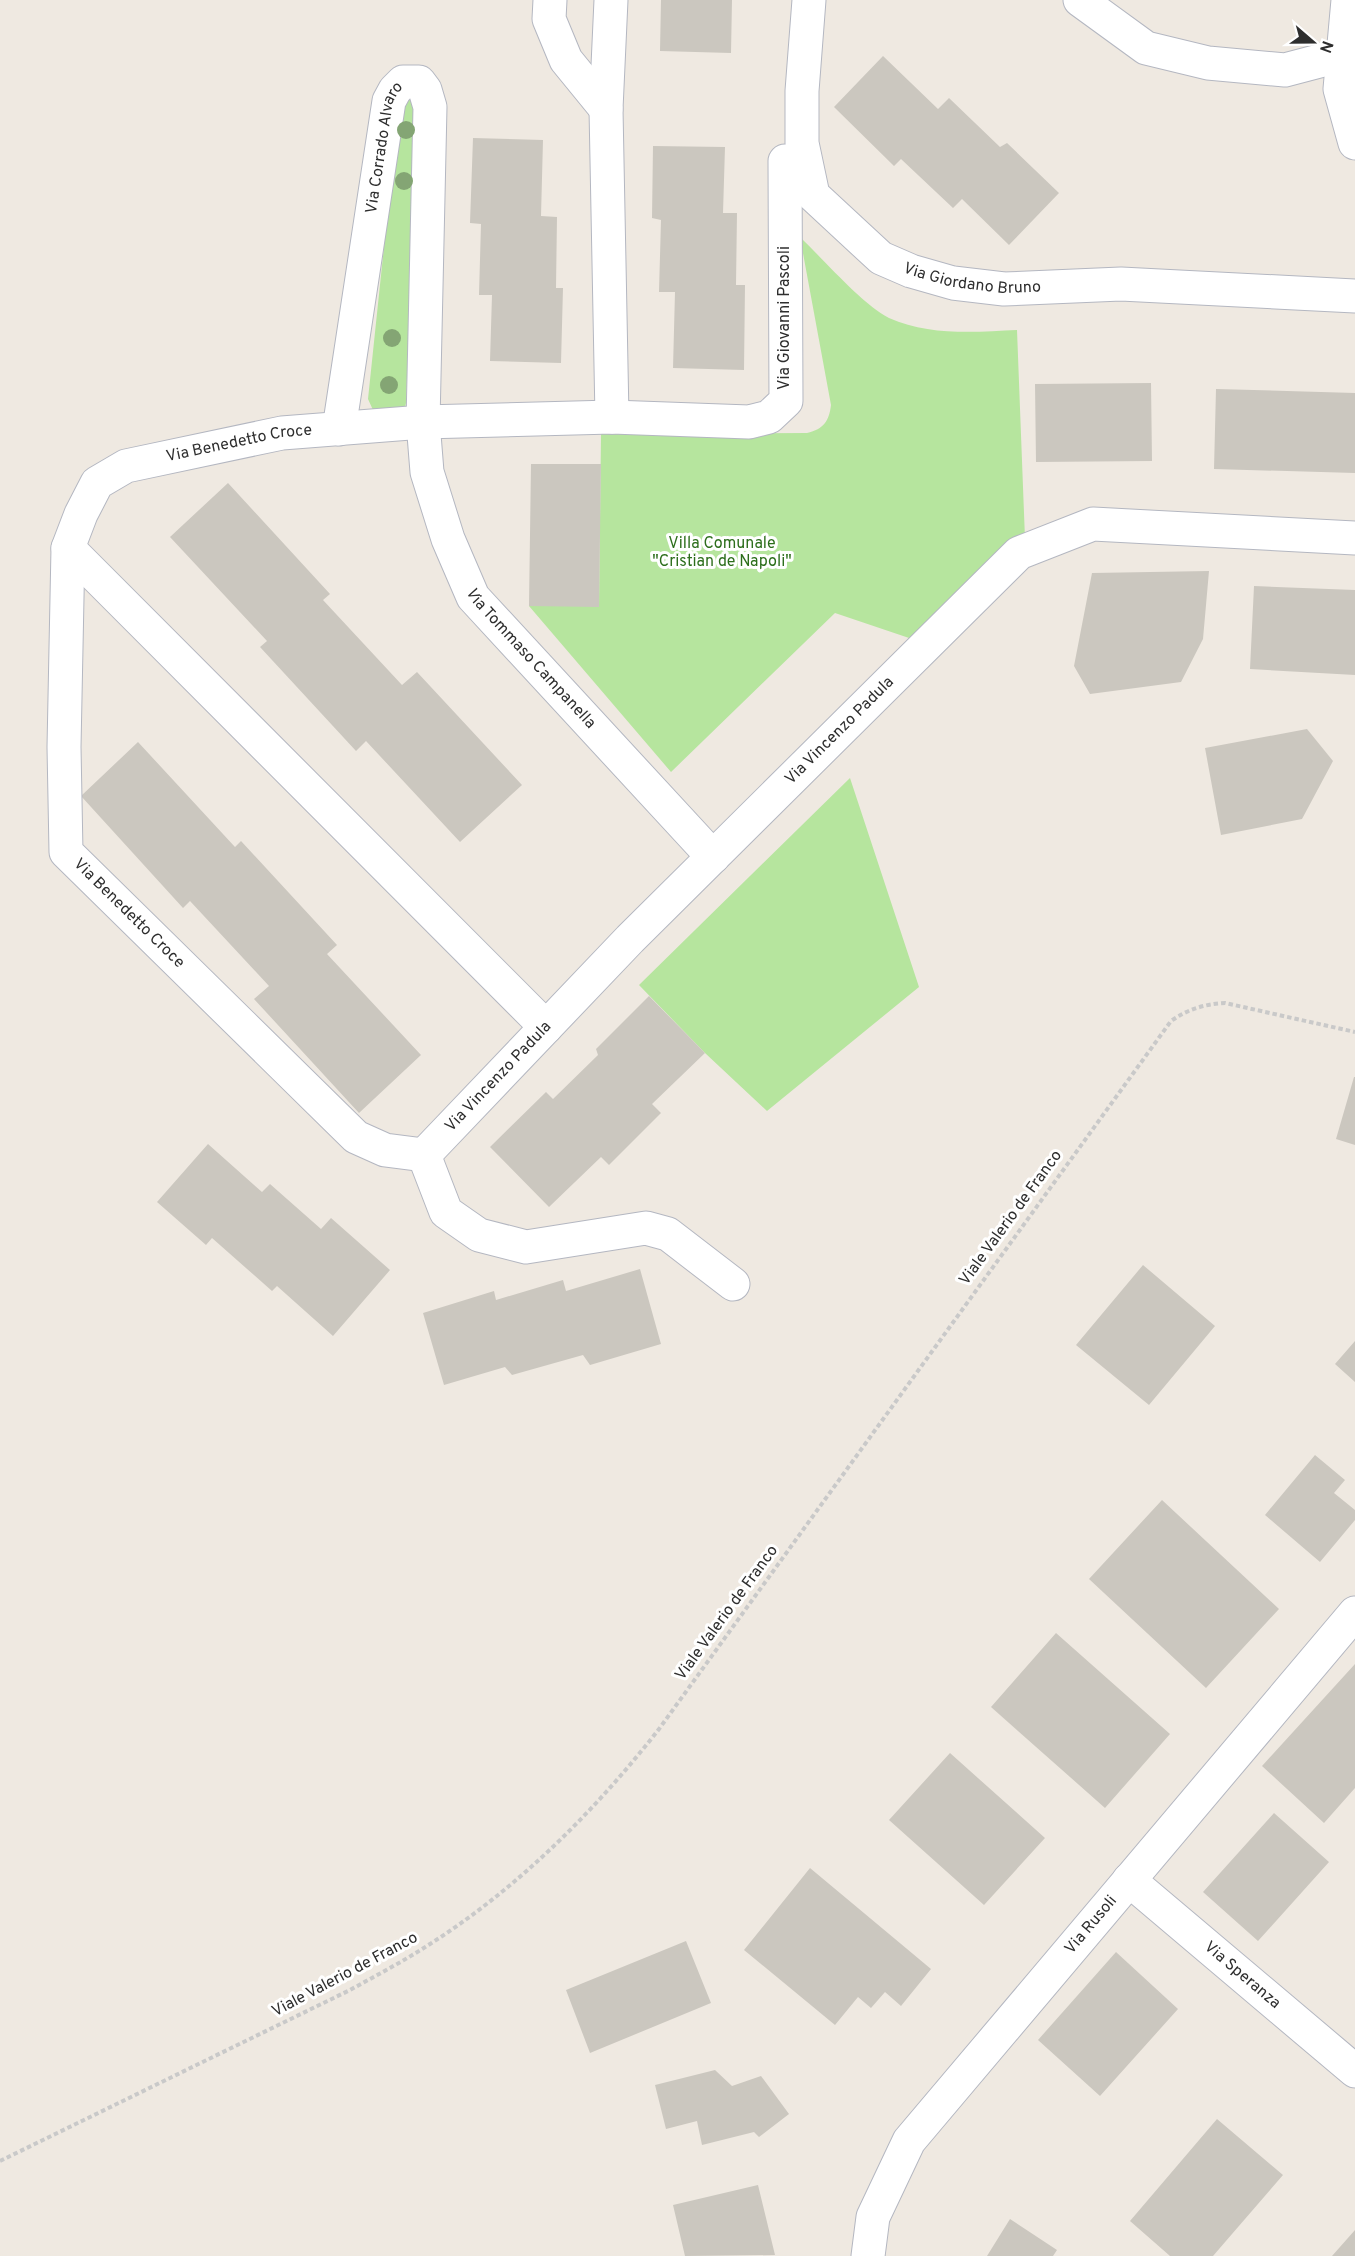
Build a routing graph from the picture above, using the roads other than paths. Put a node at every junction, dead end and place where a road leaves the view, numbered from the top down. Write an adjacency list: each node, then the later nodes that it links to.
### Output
1 (550, 0): 7 (street)
2 (611, 0): 7 (street)
3 (809, 0): 10 (street, Via Giordano Bruno)
4 (1080, 0): 6 (street)
5 (1348, 0): 6 (street)
6 (1349, 55): 8 (street)
7 (606, 109): 11 (street)
8 (1355, 143)
9 (785, 161): 11 (street, Via Giovanni Pascoli)
10 (1355, 296)
11 (612, 417): 12 (street, Via Giovanni Pascoli)
12 (423, 422): 13 (street, Via Benedetto Croce); 13 (street, Via Corrado Alvaro); 16 (street, Via Tommaso Campanella)
13 (339, 429): 15 (street, Via Benedetto Croce)
14 (1355, 538): 16 (street, Via Vincenzo Padula)
15 (68, 548): 17 (street); 18 (street, Via Benedetto Croce)
16 (712, 857): 17 (street, Via Vincenzo Padula)
17 (546, 1027): 18 (street, Via Vincenzo Padula)
18 (424, 1155): 19 (street)
19 (733, 1284)
20 (1355, 1613): 21 (street, Via Rusoli)
21 (1129, 1880): 22 (street, Via Speranza); 23 (street, Via Rusoli)
22 (1355, 2071)
23 (868, 2256)

